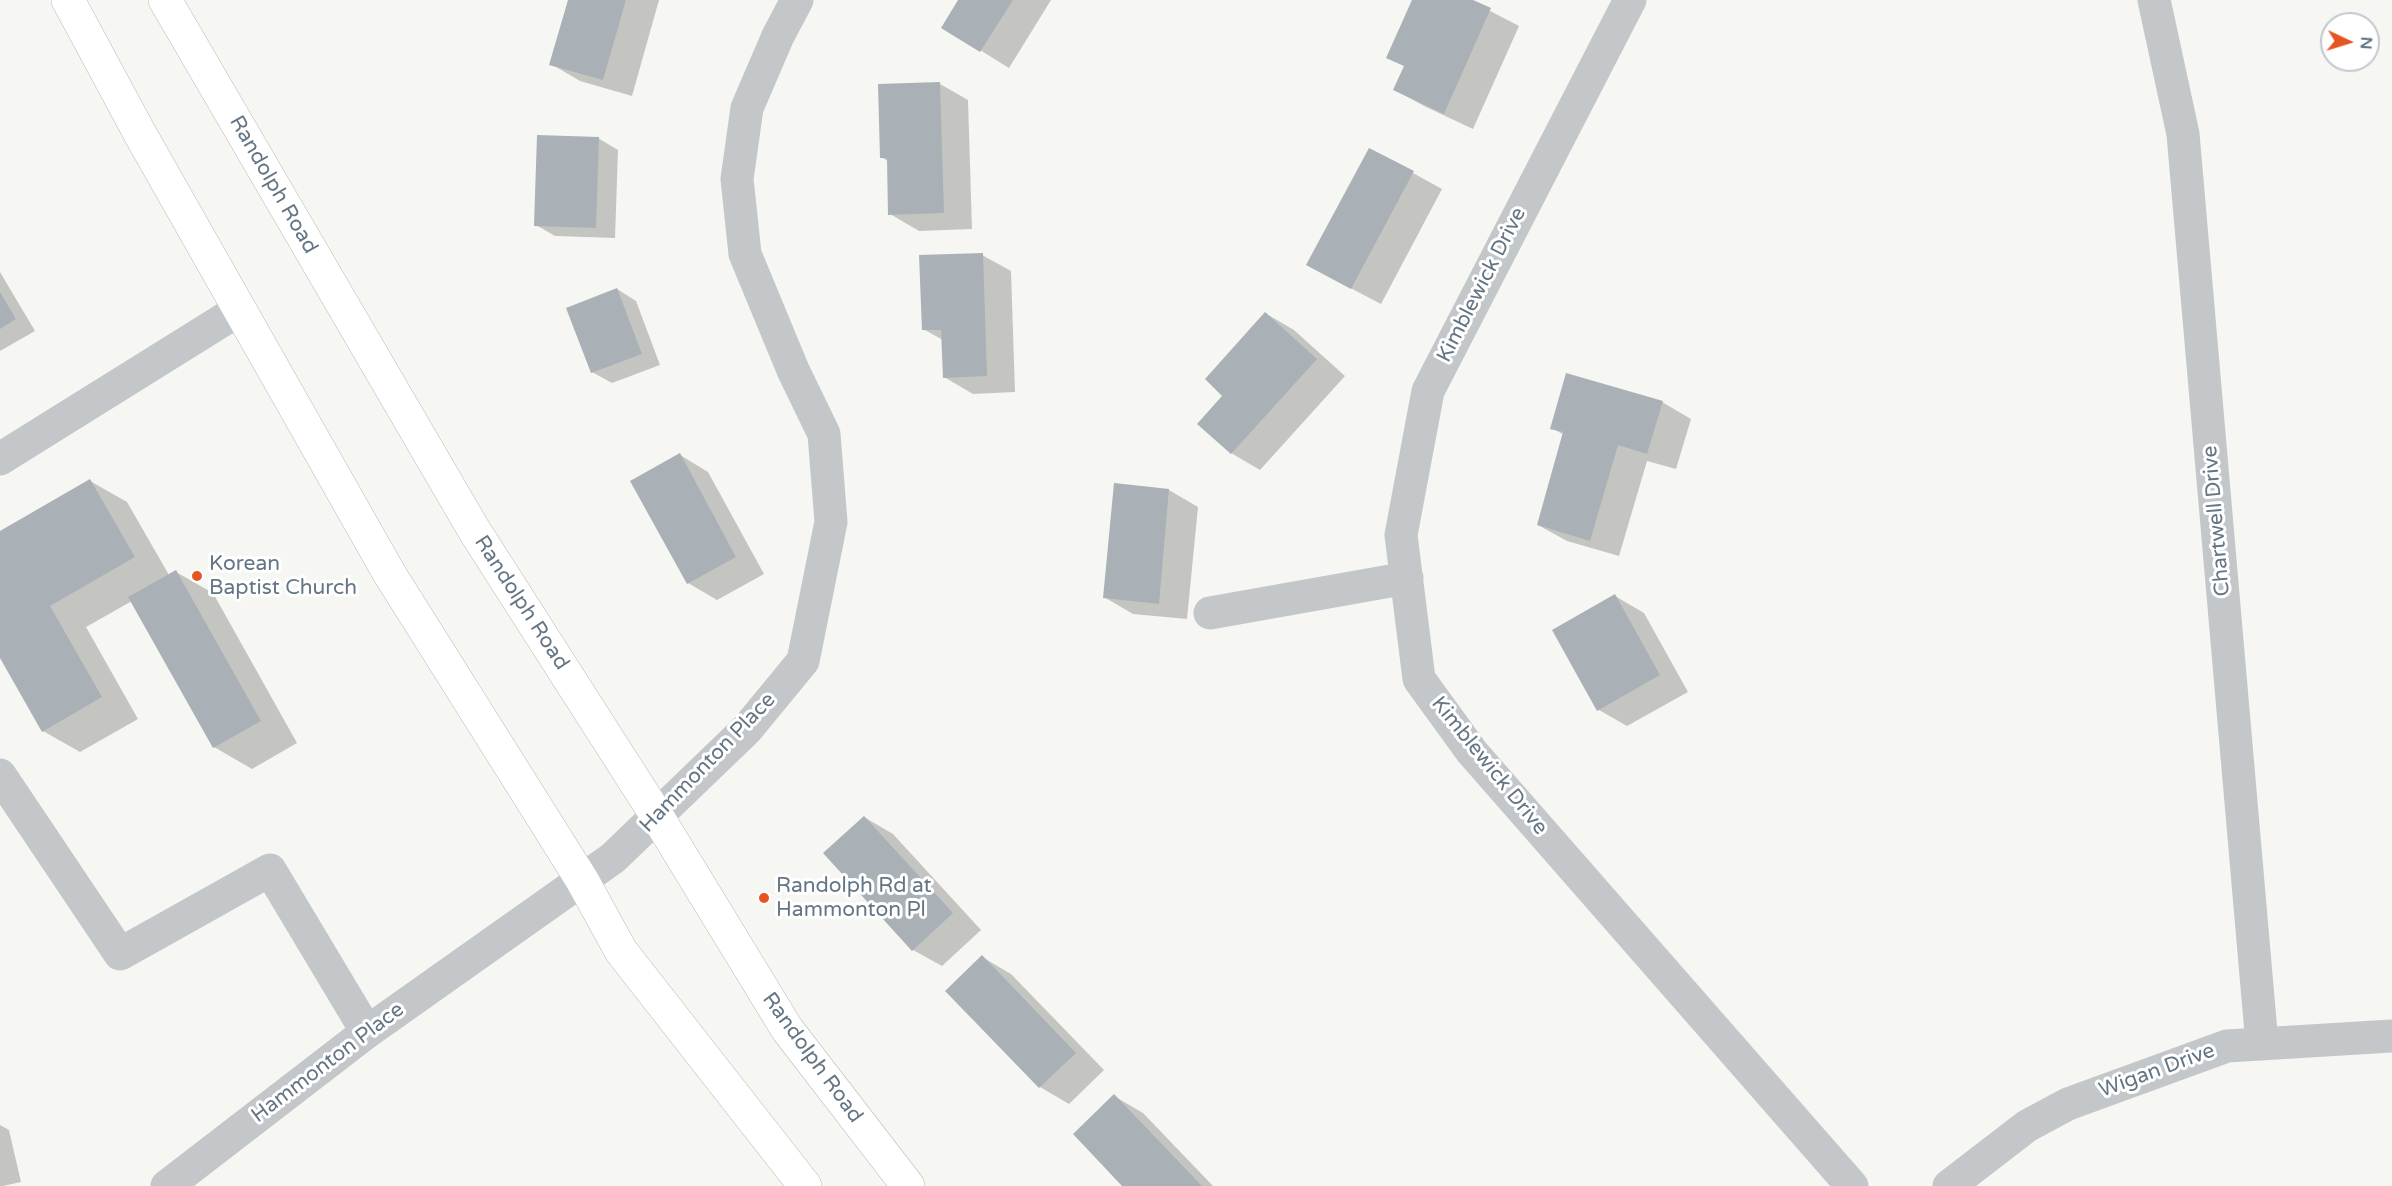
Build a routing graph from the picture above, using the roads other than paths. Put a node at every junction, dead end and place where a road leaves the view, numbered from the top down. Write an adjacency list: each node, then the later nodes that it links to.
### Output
1 (68, 0): 6 (main road)
2 (165, 0): 11 (main road, Randolph Road)
3 (797, 0): 11 (street, Hammonton Place)
4 (1630, 0): 8 (street, Kimblewick Drive)
5 (2154, 0): 15 (street, Chartwell Drive)
6 (239, 310): 7 (street); 12 (main road)
7 (0, 459)
8 (1407, 578): 9 (street); 19 (street, Kimblewick Drive)
9 (1210, 613)
10 (0, 775): 13 (street)
11 (657, 816): 12 (street, Hammonton Place); 18 (main road, Randolph Road)
12 (582, 880): 13 (street, Hammonton Place); 17 (main road)
13 (367, 1032): 16 (street, Hammonton Place)
14 (2392, 1036): 15 (street, Wigan Drive)
15 (2262, 1044): 20 (street, Wigan Drive)
16 (167, 1186)
17 (805, 1186)
18 (908, 1186)
19 (1852, 1186)
20 (1949, 1186)

